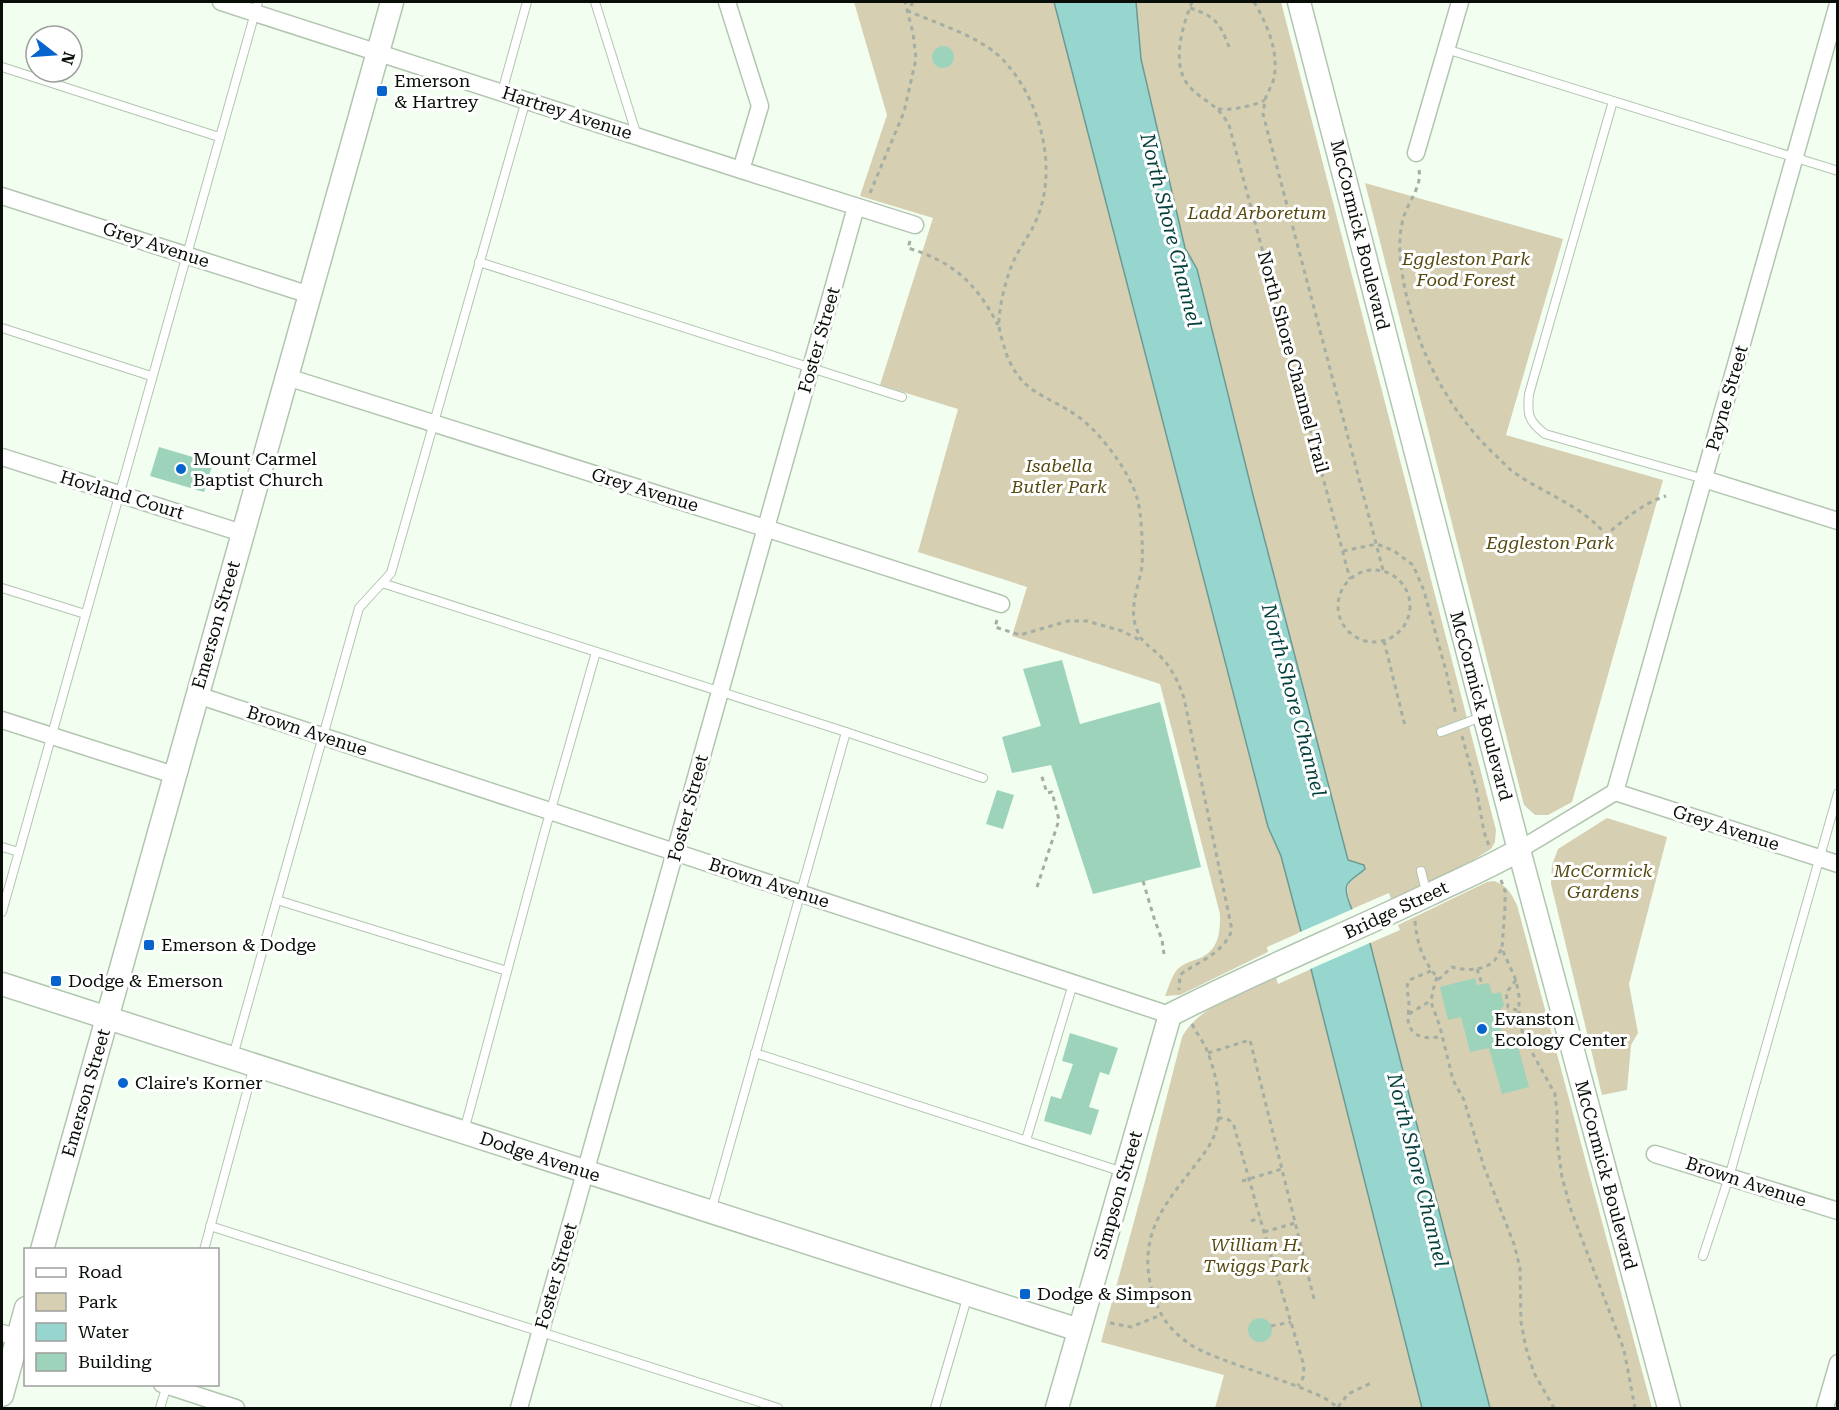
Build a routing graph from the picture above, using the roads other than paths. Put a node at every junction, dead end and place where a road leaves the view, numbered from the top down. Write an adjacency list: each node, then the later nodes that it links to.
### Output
1 (220, 2): 9 (street, Hartrey Avenue)
2 (392, 2): 11 (main road, Emerson Street)
3 (527, 2): 13 (lane)
4 (595, 2): 16 (lane)
5 (727, 2): 20 (street)
6 (1299, 2): 47 (main road, McCormick Boulevard)
7 (1460, 2): 10 (street)
8 (1838, 4): 19 (street, Payne Street)
9 (256, 7): 11 (street, Hartrey Avenue); 17 (lane)
10 (1446, 49): 15 (lane); 18 (street)
11 (377, 52): 13 (street, Hartrey Avenue); 27 (main road, Emerson Street)
12 (2, 67): 17 (lane)
13 (502, 92): 14 (street, Hartrey Avenue)
14 (526, 99): 16 (street, Hartrey Avenue); 26 (lane)
15 (1613, 101): 19 (lane); 35 (lane)
16 (638, 136): 20 (street, Hartrey Avenue)
17 (219, 137): 25 (lane)
18 (1416, 153)
19 (1794, 158): 21 (lane); 35 (street, Payne Street)
20 (741, 170): 23 (street, Hartrey Avenue)
21 (1838, 171)
22 (2, 196): 25 (street, Grey Avenue)
23 (856, 207): 24 (street, Hartrey Avenue); 29 (street, Foster Street)
24 (915, 225)
25 (185, 255): 27 (street, Grey Avenue); 30 (lane)
26 (479, 262): 29 (lane); 33 (lane)
27 (310, 295): 31 (main road, Emerson Street)
28 (2, 328): 30 (lane)
29 (811, 368): 32 (lane); 38 (street, Foster Street)
30 (151, 376): 36 (lane)
31 (287, 377): 33 (street, Grey Avenue); 39 (main road, Emerson Street)
32 (902, 397)
33 (433, 423): 38 (street, Grey Avenue); 40 (lane)
34 (2, 457): 36 (street, Hovland Court)
35 (1704, 479): 37 (street); 55 (street, Payne Street)
36 (118, 495): 39 (street, Hovland Court); 43 (lane)
37 (1838, 521)
38 (765, 528): 42 (street, Grey Avenue); 45 (street, Foster Street)
39 (242, 533): 46 (main road, Emerson Street)
40 (382, 584): 44 (lane); 52 (lane)
41 (2, 588): 43 (lane)
42 (1001, 604)
43 (85, 614): 51 (lane)
44 (596, 652): 45 (lane); 57 (lane)
45 (720, 692): 49 (lane); 61 (street, Foster Street)
46 (197, 695): 52 (street, Brown Avenue); 53 (main road, Emerson Street)
47 (1484, 716): 50 (lane); 59 (main road, McCormick Boulevard)
48 (2, 720): 51 (street)
49 (846, 732): 54 (lane); 65 (lane)
50 (1441, 732)
51 (51, 736): 53 (street); 60 (lane)
52 (323, 736): 57 (street, Brown Avenue); 67 (lane)
53 (174, 775): 73 (main road, Emerson Street)
54 (983, 778)
55 (1615, 792): 59 (street, Bridge Street); 62 (street, Grey Avenue)
56 (1838, 793): 62 (lane)
57 (551, 812): 61 (street, Brown Avenue); 69 (lane)
58 (2, 847): 60 (lane)
59 (1519, 850): 66 (main road, Bridge Street); 104 (main road, McCormick Boulevard)
60 (19, 852): 68 (lane)
61 (676, 853): 65 (street, Brown Avenue); 80 (street, Foster Street)
62 (1819, 858): 63 (street, Grey Avenue); 82 (lane)
63 (1838, 864)
64 (1422, 871): 66 (lane)
65 (800, 894): 71 (street, Brown Avenue); 74 (lane)
66 (1427, 896): 72 (main road, Bridge Street)
67 (277, 900): 69 (lane); 75 (lane)
68 (2, 912)
69 (507, 971): 77 (lane)
70 (2, 984): 73 (main road, Dodge Avenue)
71 (1073, 984): 72 (street, Brown Avenue); 78 (lane)
72 (1170, 1016): 81 (main road, Simpson Street)
73 (107, 1017): 75 (main road, Dodge Avenue); 86 (main road, Emerson Street)
74 (755, 1053): 78 (lane); 84 (lane)
75 (233, 1058): 76 (main road, Dodge Avenue)
76 (255, 1065): 77 (main road, Dodge Avenue); 85 (lane)
77 (464, 1132): 80 (main road, Dodge Avenue)
78 (1026, 1140): 81 (lane)
79 (1655, 1154): 82 (street, Brown Avenue)
80 (586, 1172): 84 (main road, Dodge Avenue); 92 (street, Foster Street)
81 (1124, 1172): 91 (main road, Simpson Street)
82 (1729, 1177): 83 (street, Brown Avenue); 88 (lane)
83 (1838, 1211)
84 (711, 1212): 89 (main road, Dodge Avenue)
85 (210, 1226): 87 (lane); 92 (lane)
86 (43, 1248)
87 (204, 1248)
88 (1703, 1256)
89 (968, 1294): 91 (main road, Dodge Avenue); 102 (lane)
90 (24, 1313): 93 (main road)
91 (1079, 1330): 103 (main road, Simpson Street)
92 (540, 1332): 100 (street, Foster Street); 101 (lane)
93 (15, 1337): 97 (main road)
94 (1838, 1364): 105 (street)
95 (165, 1386): 98 (lane)
96 (168, 1386): 99 (street)
97 (2, 1395)
98 (160, 1408)
99 (236, 1408)
100 (519, 1408)
101 (778, 1408)
102 (935, 1408)
103 (1057, 1408)
104 (1669, 1408)
105 (1825, 1408)

